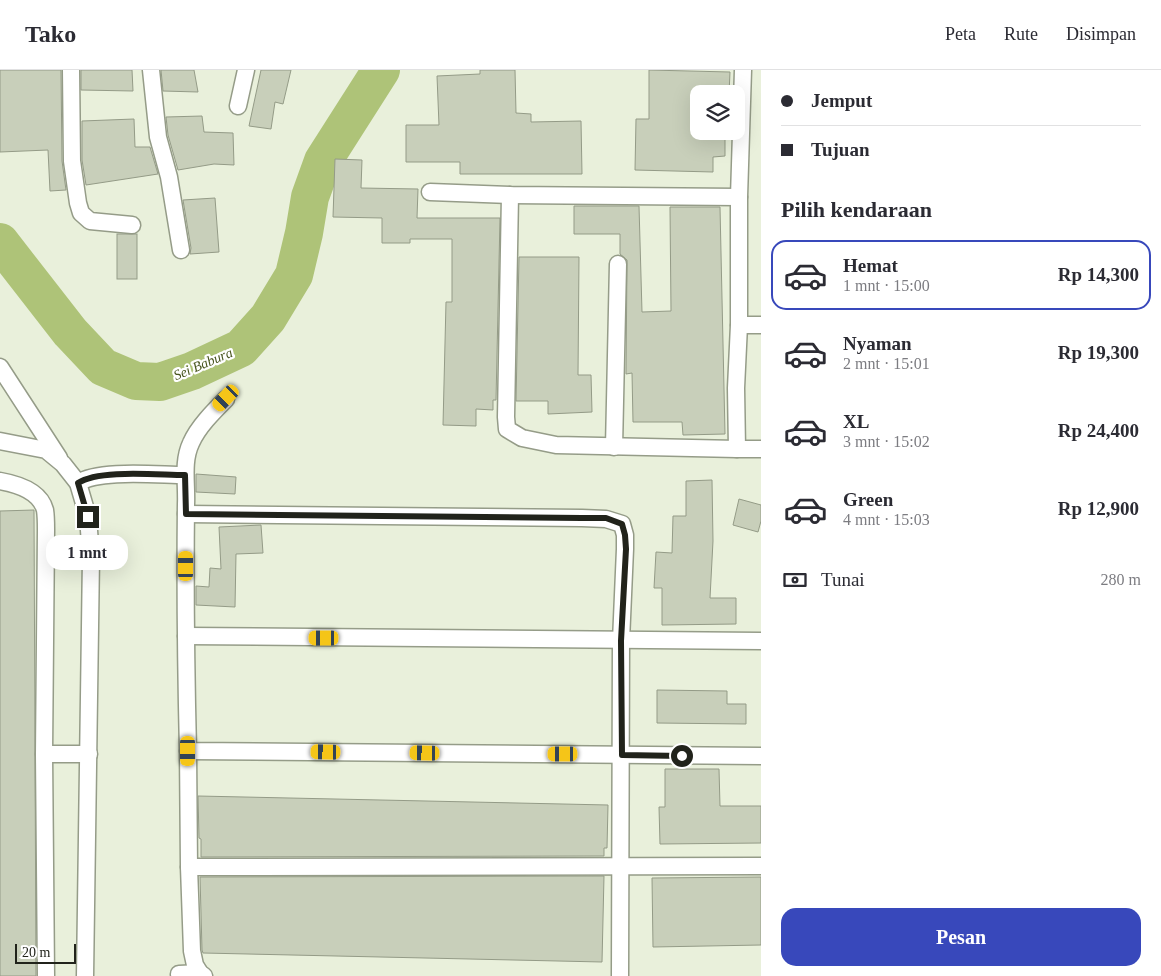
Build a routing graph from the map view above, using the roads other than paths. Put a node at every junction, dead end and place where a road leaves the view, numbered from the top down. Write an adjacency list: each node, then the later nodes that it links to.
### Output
1 (71, 70): 9 (street)
2 (151, 70): 10 (street)
3 (246, 70): 5 (street)
4 (743, 70): 8 (street)
5 (238, 106)
6 (430, 192): 7 (street)
7 (510, 195): 8 (street); 17 (street)
8 (739, 198): 12 (street)
9 (132, 225)
10 (181, 250)
11 (618, 264): 17 (street)
12 (739, 325): 13 (street); 19 (street)
13 (761, 325)
14 (0, 367): 20 (street)
15 (226, 398): 21 (street)
16 (0, 441): 20 (street)
17 (614, 447): 19 (street)
18 (761, 448): 19 (street)
19 (737, 449)
20 (63, 464): 23 (street)
21 (185, 475): 23 (street); 24 (street)
22 (0, 480): 29 (street)
23 (78, 483): 30 (street)
24 (186, 514): 25 (street); 26 (street)
25 (186, 636): 26 (street); 28 (street)
26 (621, 641): 27 (street); 31 (street)
27 (761, 641)
28 (188, 751): 31 (street); 35 (street)
29 (44, 754): 30 (street); 38 (street)
30 (89, 754): 39 (street)
31 (622, 755): 32 (street); 33 (street)
32 (761, 756)
33 (622, 865): 34 (street); 35 (street); 40 (street)
34 (761, 866)
35 (189, 867): 37 (street)
36 (179, 974): 37 (street)
37 (202, 974)
38 (46, 976)
39 (85, 976)
40 (620, 976)

